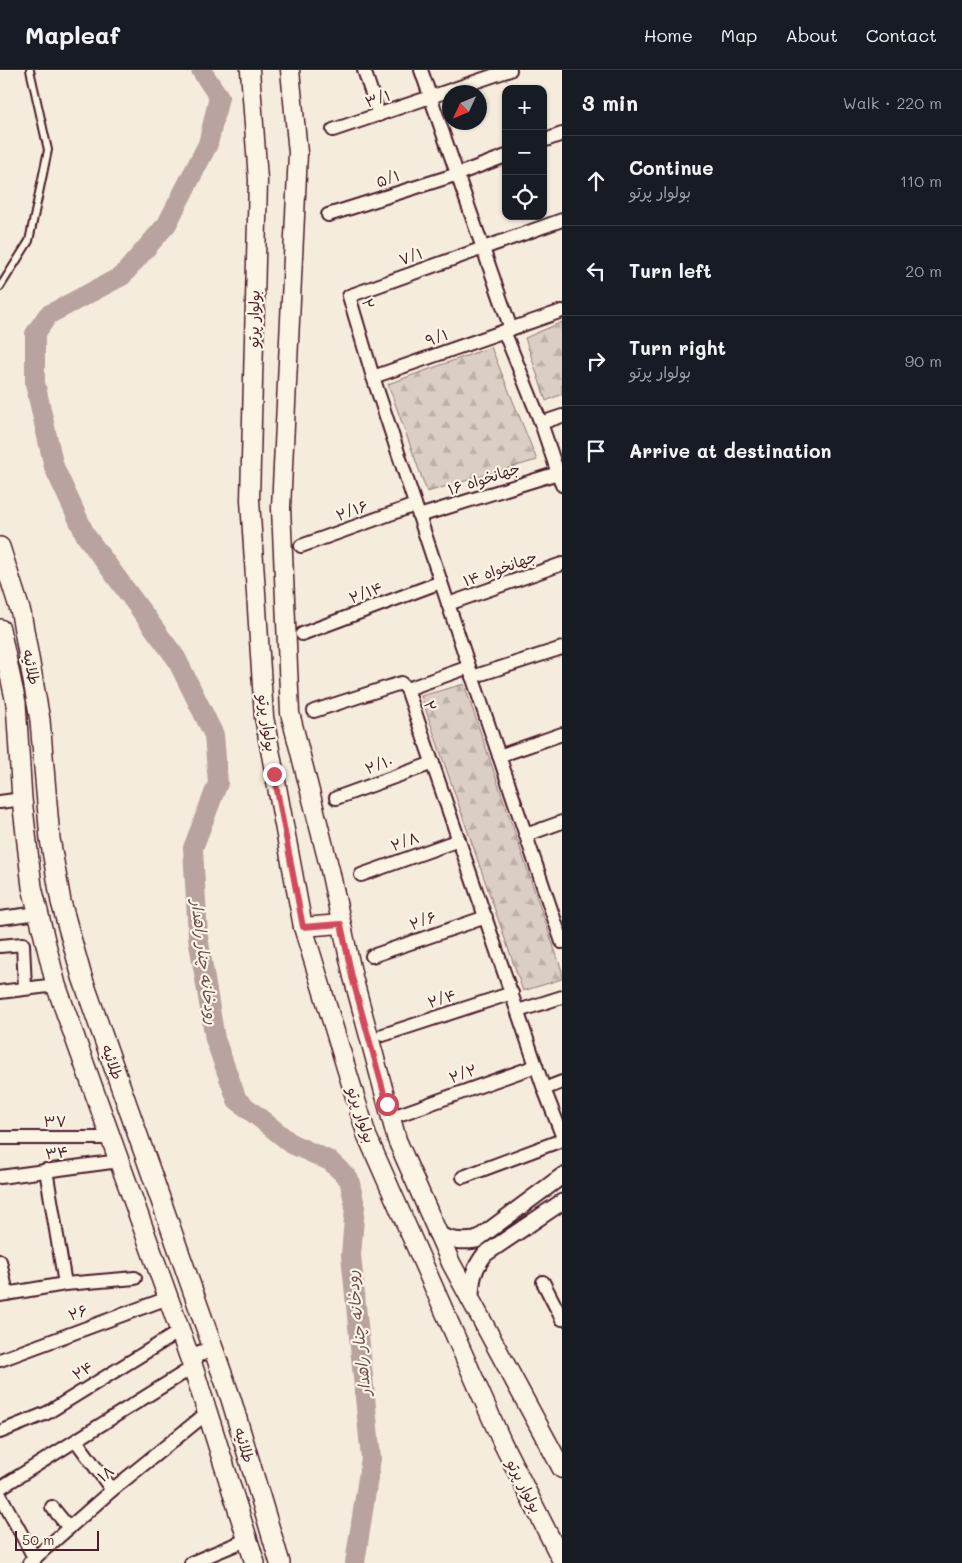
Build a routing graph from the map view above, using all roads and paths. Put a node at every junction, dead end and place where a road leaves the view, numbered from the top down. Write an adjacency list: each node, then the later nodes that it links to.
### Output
1 (30, 70): 17 (lane)
2 (250, 70): 52 (main road, بولوار پرتو)
3 (290, 70): 51 (main road, بولوار پرتو)
4 (364, 70): 8 (street)
5 (421, 70): 7 (street)
6 (510, 70): 7 (street, ۳/۱)
7 (432, 98): 8 (street, ۳/۱); 13 (street)
8 (379, 115): 9 (street, ۳/۱)
9 (333, 130)
10 (562, 134): 11 (street)
11 (547, 140)
12 (502, 158): 13 (street, ۵/۱)
13 (458, 174): 14 (street, ۵/۱); 16 (street)
14 (328, 215)
15 (562, 220): 16 (street, ۷/۱)
16 (484, 250): 18 (street, ۷/۱); 20 (street)
17 (0, 287)
18 (349, 296): 21 (street, ۲)
19 (562, 311): 20 (street, ۹/۱)
20 (508, 330): 21 (street, ۹/۱); 23 (street)
21 (373, 377): 25 (street, ۲)
22 (562, 416): 23 (street)
23 (541, 423): 24 (street)
24 (560, 479): 25 (street, جهانخواه ۱۶)
25 (417, 511): 26 (street, ۲/۱۶); 29 (street, ۲)
26 (301, 546)
27 (0, 547): 89 (main road, طلائیه)
28 (562, 564): 30 (street, جهانخواه ۱۴)
29 (441, 582): 30 (street, ۲); 32 (street, ۲/۱۴)
30 (448, 604): 34 (street, ۲)
31 (0, 629): 41 (main road, طلائیه)
32 (302, 634)
33 (562, 648): 34 (street)
34 (470, 672): 35 (street, ۲); 38 (street)
35 (407, 688): 36 (street); 39 (street, ۲)
36 (314, 711)
37 (562, 734): 38 (street)
38 (499, 756): 44 (street)
39 (433, 763): 40 (street, ۲/۱۰); 45 (street, ۲)
40 (336, 798)
41 (22, 799): 42 (street); 47 (main road, طلائیه)
42 (0, 802)
43 (562, 822): 44 (street)
44 (526, 835): 48 (street)
45 (459, 840): 46 (street, ۲/۸); 49 (street, ۲)
46 (361, 875)
47 (39, 913): 50 (street); 56 (main road, طلائیه)
48 (557, 914): 53 (street)
49 (486, 917): 55 (street, ۲/۶); 59 (street, ۲)
50 (0, 918)
51 (341, 924): 52 (main road); 77 (main road, بولوار پرتو)
52 (303, 927): 105 (main road, بولوار پرتو)
53 (562, 942)
54 (0, 946): 57 (street)
55 (372, 956)
56 (56, 985): 57 (street); 69 (main road, طلائیه)
57 (25, 988): 58 (street)
58 (0, 992)
59 (512, 993): 61 (street, ۲); 62 (street, ۲/۴)
60 (562, 997): 61 (street)
61 (518, 1011): 63 (street, ۲)
62 (383, 1035)
63 (536, 1066): 65 (street, ۲); 66 (street, ۲/۲)
64 (562, 1082): 65 (street)
65 (544, 1089): 67 (street, ۲)
66 (401, 1114)
67 (562, 1135)
68 (0, 1138): 69 (street, ۳۷)
69 (110, 1138): 71 (main road, طلائیه)
70 (562, 1140): 75 (street)
71 (119, 1161): 72 (street, ۳۴); 85 (main road, طلائیه)
72 (46, 1170): 74 (street, ۳۴); 83 (street)
73 (562, 1176): 78 (street)
74 (0, 1177)
75 (463, 1177)
76 (562, 1202): 79 (street)
77 (436, 1234): 78 (street); 86 (main road, بولوار پرتو)
78 (471, 1241): 79 (street)
79 (482, 1257): 86 (street)
80 (0, 1261): 84 (street)
81 (135, 1278): 83 (street)
82 (543, 1282): 87 (street)
83 (66, 1284): 84 (street)
84 (3, 1295)
85 (168, 1298): 88 (main road, طلائیه); 90 (street, ۲۶)
86 (470, 1300): 95 (main road, بولوار پرتو)
87 (562, 1319)
88 (180, 1331): 91 (main road, طلائیه); 93 (street, ۲۴)
89 (213, 1349): 91 (street); 108 (main road, طلائیه)
90 (0, 1360)
91 (191, 1362): 92 (main road, طلائیه); 94 (street)
92 (207, 1413): 97 (street, ۱۸); 103 (main road, طلائیه)
93 (0, 1432)
94 (77, 1442): 96 (street); 97 (street)
95 (562, 1469)
96 (0, 1488)
97 (112, 1490): 102 (street, ۱۸)
98 (0, 1495): 100 (street)
99 (52, 1507): 102 (street)
100 (12, 1517): 101 (street); 104 (street)
101 (0, 1523)
102 (69, 1528): 104 (street, ۱۸)
103 (246, 1540): 106 (street); 107 (main road, طلائیه)
104 (32, 1561)
105 (562, 1561)
106 (191, 1563)
107 (254, 1563)
108 (280, 1563)

